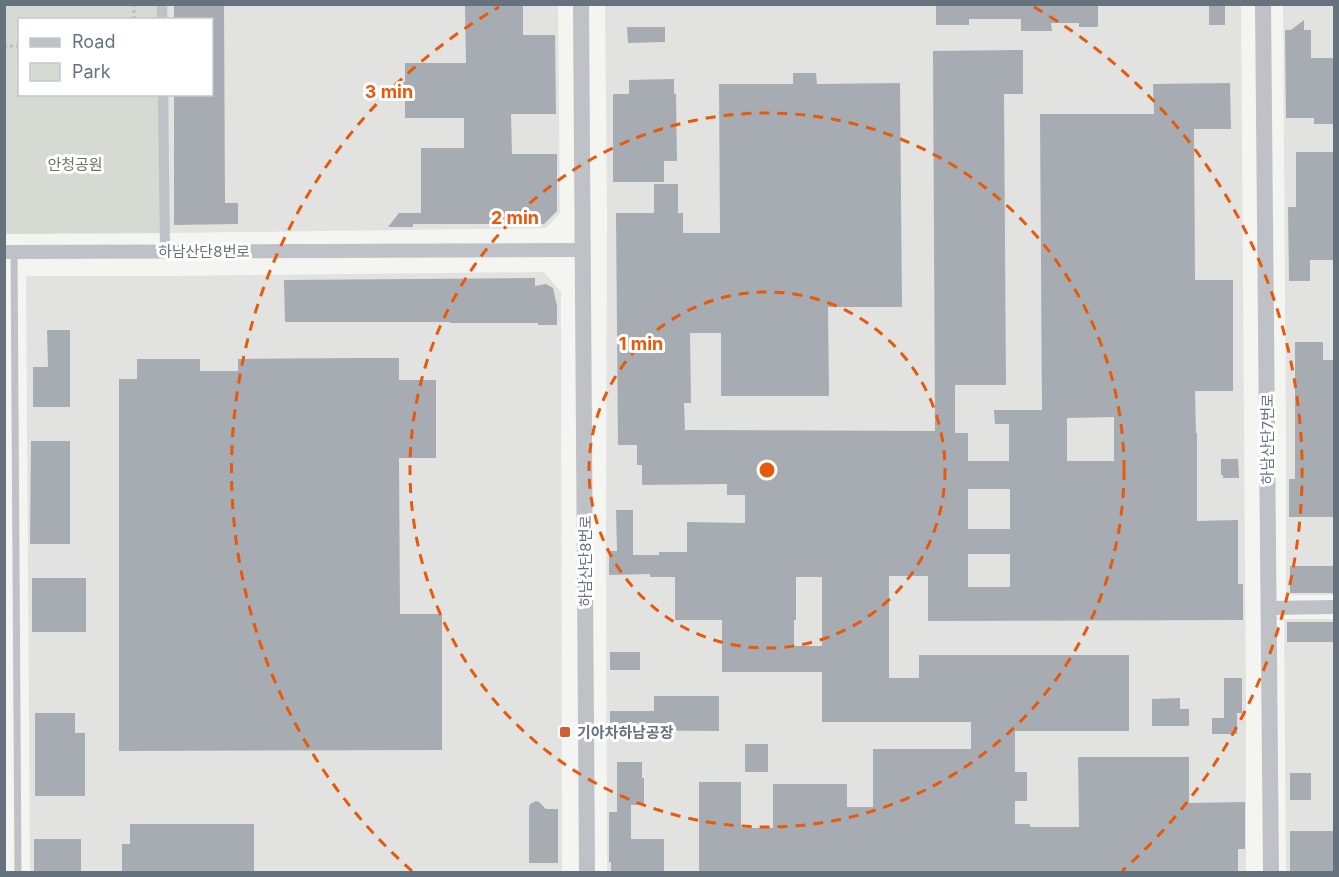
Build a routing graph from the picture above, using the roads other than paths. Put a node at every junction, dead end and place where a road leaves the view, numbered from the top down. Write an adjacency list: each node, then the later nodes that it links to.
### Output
1 (581, 4): 4 (street, 하남산단8번로)
2 (1263, 4): 8 (street, 하남산단7번로)
3 (163, 96): 5 (street)
4 (583, 250): 5 (street, 하남산단8번로); 10 (street, 하남산단8번로)
5 (165, 251): 6 (street, 하남산단8번로)
6 (9, 252): 9 (lane)
7 (1335, 607): 8 (street)
8 (1268, 608): 11 (street, 하남산단7번로)
9 (18, 873)
10 (587, 873)
11 (1271, 873)

